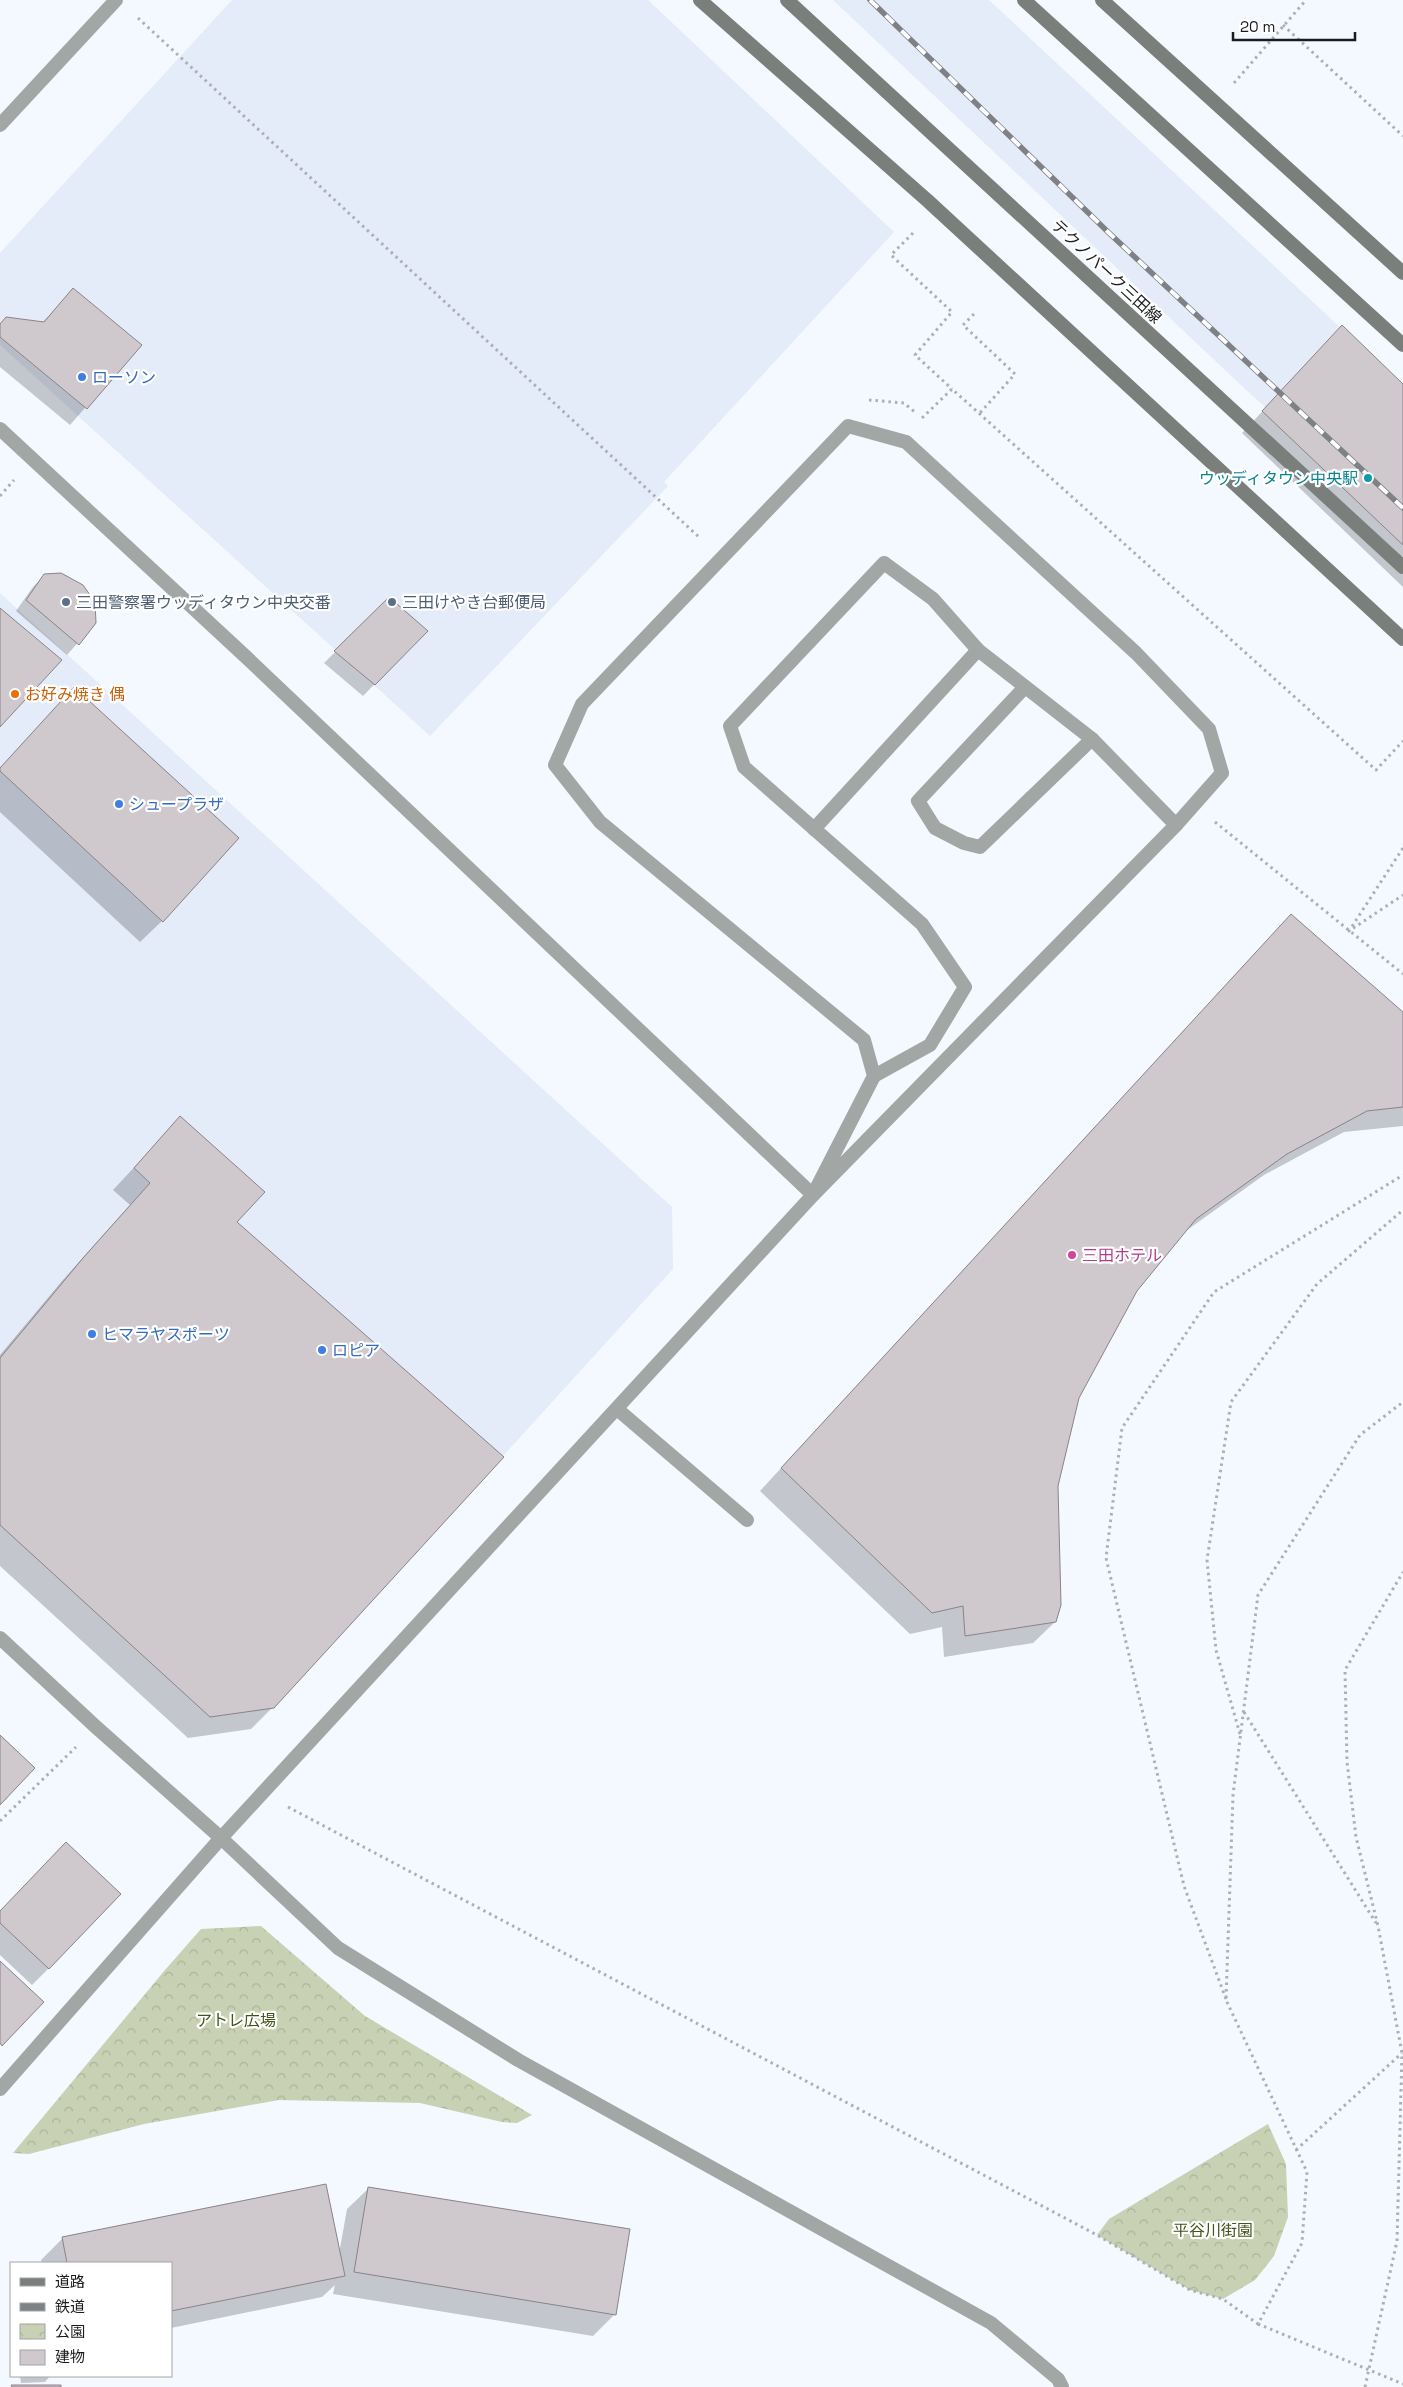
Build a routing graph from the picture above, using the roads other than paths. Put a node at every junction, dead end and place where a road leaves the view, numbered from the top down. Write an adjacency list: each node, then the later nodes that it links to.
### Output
1 (116, 0): 6 (street)
2 (700, 0): 11 (main road)
3 (787, 0): 10 (main road, テクノパーク三田線)
4 (1024, 0): 8 (main road)
5 (1102, 0): 7 (main road)
6 (0, 125)
7 (1403, 272)
8 (1403, 345)
9 (0, 429): 18 (street)
10 (1403, 567)
11 (1403, 639)
12 (978, 650): 13 (street); 16 (street); 16 (street)
13 (1025, 687): 14 (street); 14 (street)
14 (1092, 739): 15 (street)
15 (1176, 826): 17 (street); 18 (street)
16 (814, 829): 17 (street)
17 (874, 1076): 18 (street)
18 (813, 1195): 19 (street)
19 (617, 1409): 20 (street); 22 (street)
20 (747, 1520)
21 (0, 1638): 22 (street)
22 (221, 1838): 23 (street); 24 (street)
23 (0, 2089)
24 (1062, 2387)

